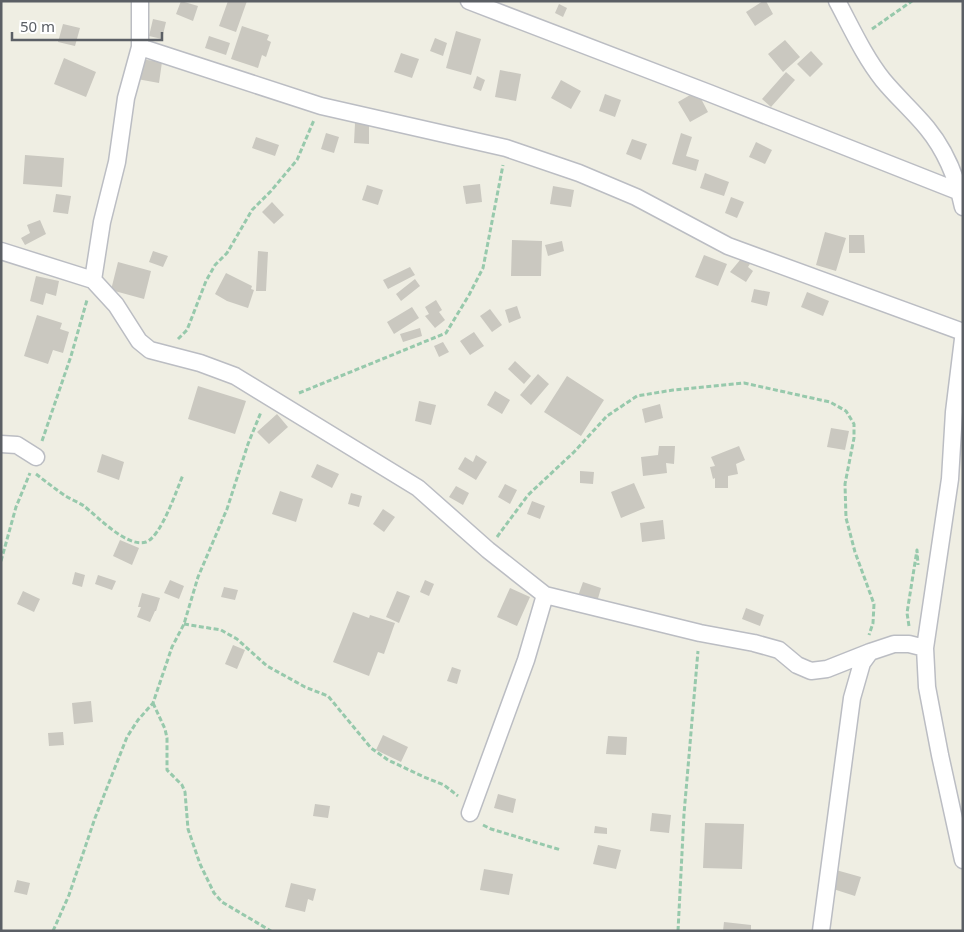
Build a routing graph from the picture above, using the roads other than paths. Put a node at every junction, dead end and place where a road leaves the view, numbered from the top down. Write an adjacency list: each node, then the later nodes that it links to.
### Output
1 (140, 1): 4 (street)
2 (469, 1): 5 (street)
3 (836, 1): 5 (street)
4 (140, 47): 7 (street); 8 (street)
5 (961, 200)
6 (1, 252): 7 (street)
7 (93, 280): 12 (street)
8 (963, 332)
9 (963, 339): 13 (street)
10 (1, 444): 11 (street)
11 (36, 456)
12 (544, 595): 14 (street); 15 (street)
13 (919, 646): 14 (street); 16 (street)
14 (866, 654): 17 (street)
15 (470, 813)
16 (963, 860)
17 (821, 931)

